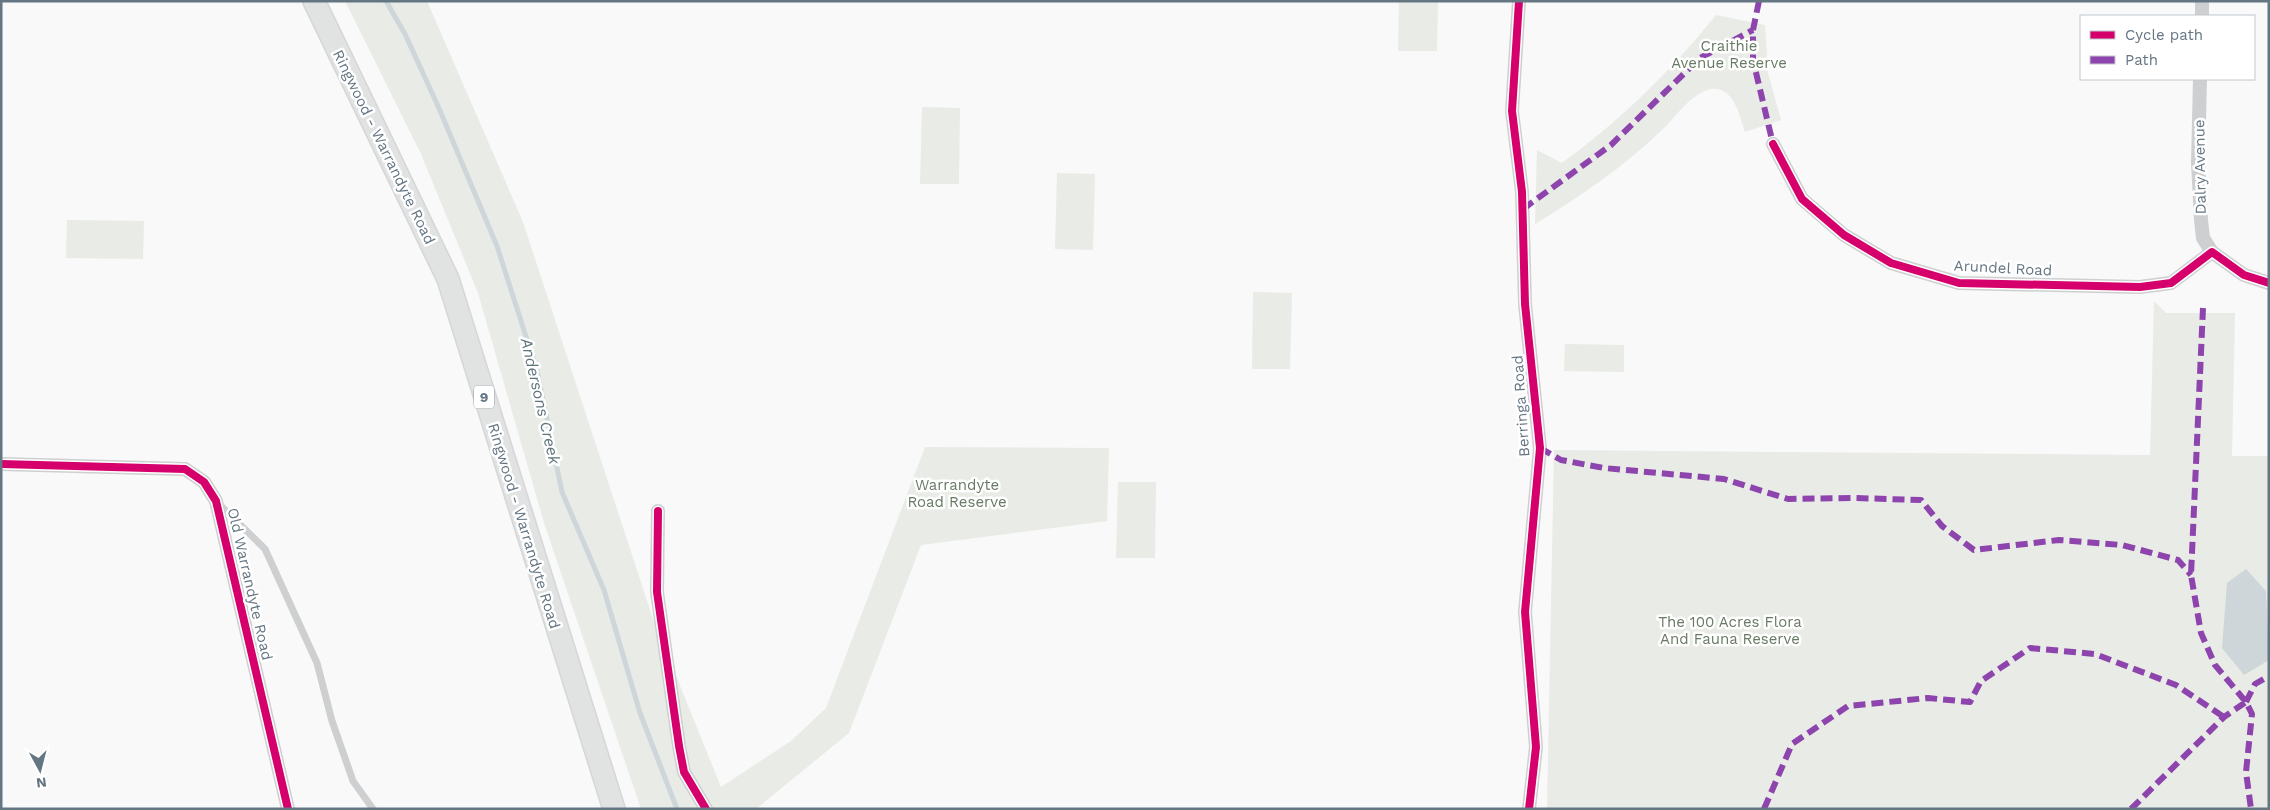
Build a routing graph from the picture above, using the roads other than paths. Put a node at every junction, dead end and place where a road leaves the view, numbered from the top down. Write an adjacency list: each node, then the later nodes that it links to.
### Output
1 (314, 1): 14 (main road, Ringwood - Warrandyte Road / 9)
2 (1519, 1): 16 (street, Berringa Road)
3 (2202, 1): 4 (street)
4 (2202, 15)
5 (2200, 80): 7 (street, Dalry Avenue)
6 (1773, 144): 7 (street, Arundel Road)
7 (2212, 252): 8 (street)
8 (2269, 283)
9 (1, 464): 10 (street, Old Warrandyte Road)
10 (216, 502): 12 (street, Old Warrandyte Road); 13 (lane, Old Warrandyte Road)
11 (658, 511): 15 (street)
12 (288, 809)
13 (373, 809)
14 (614, 809)
15 (706, 809)
16 (1529, 809)

